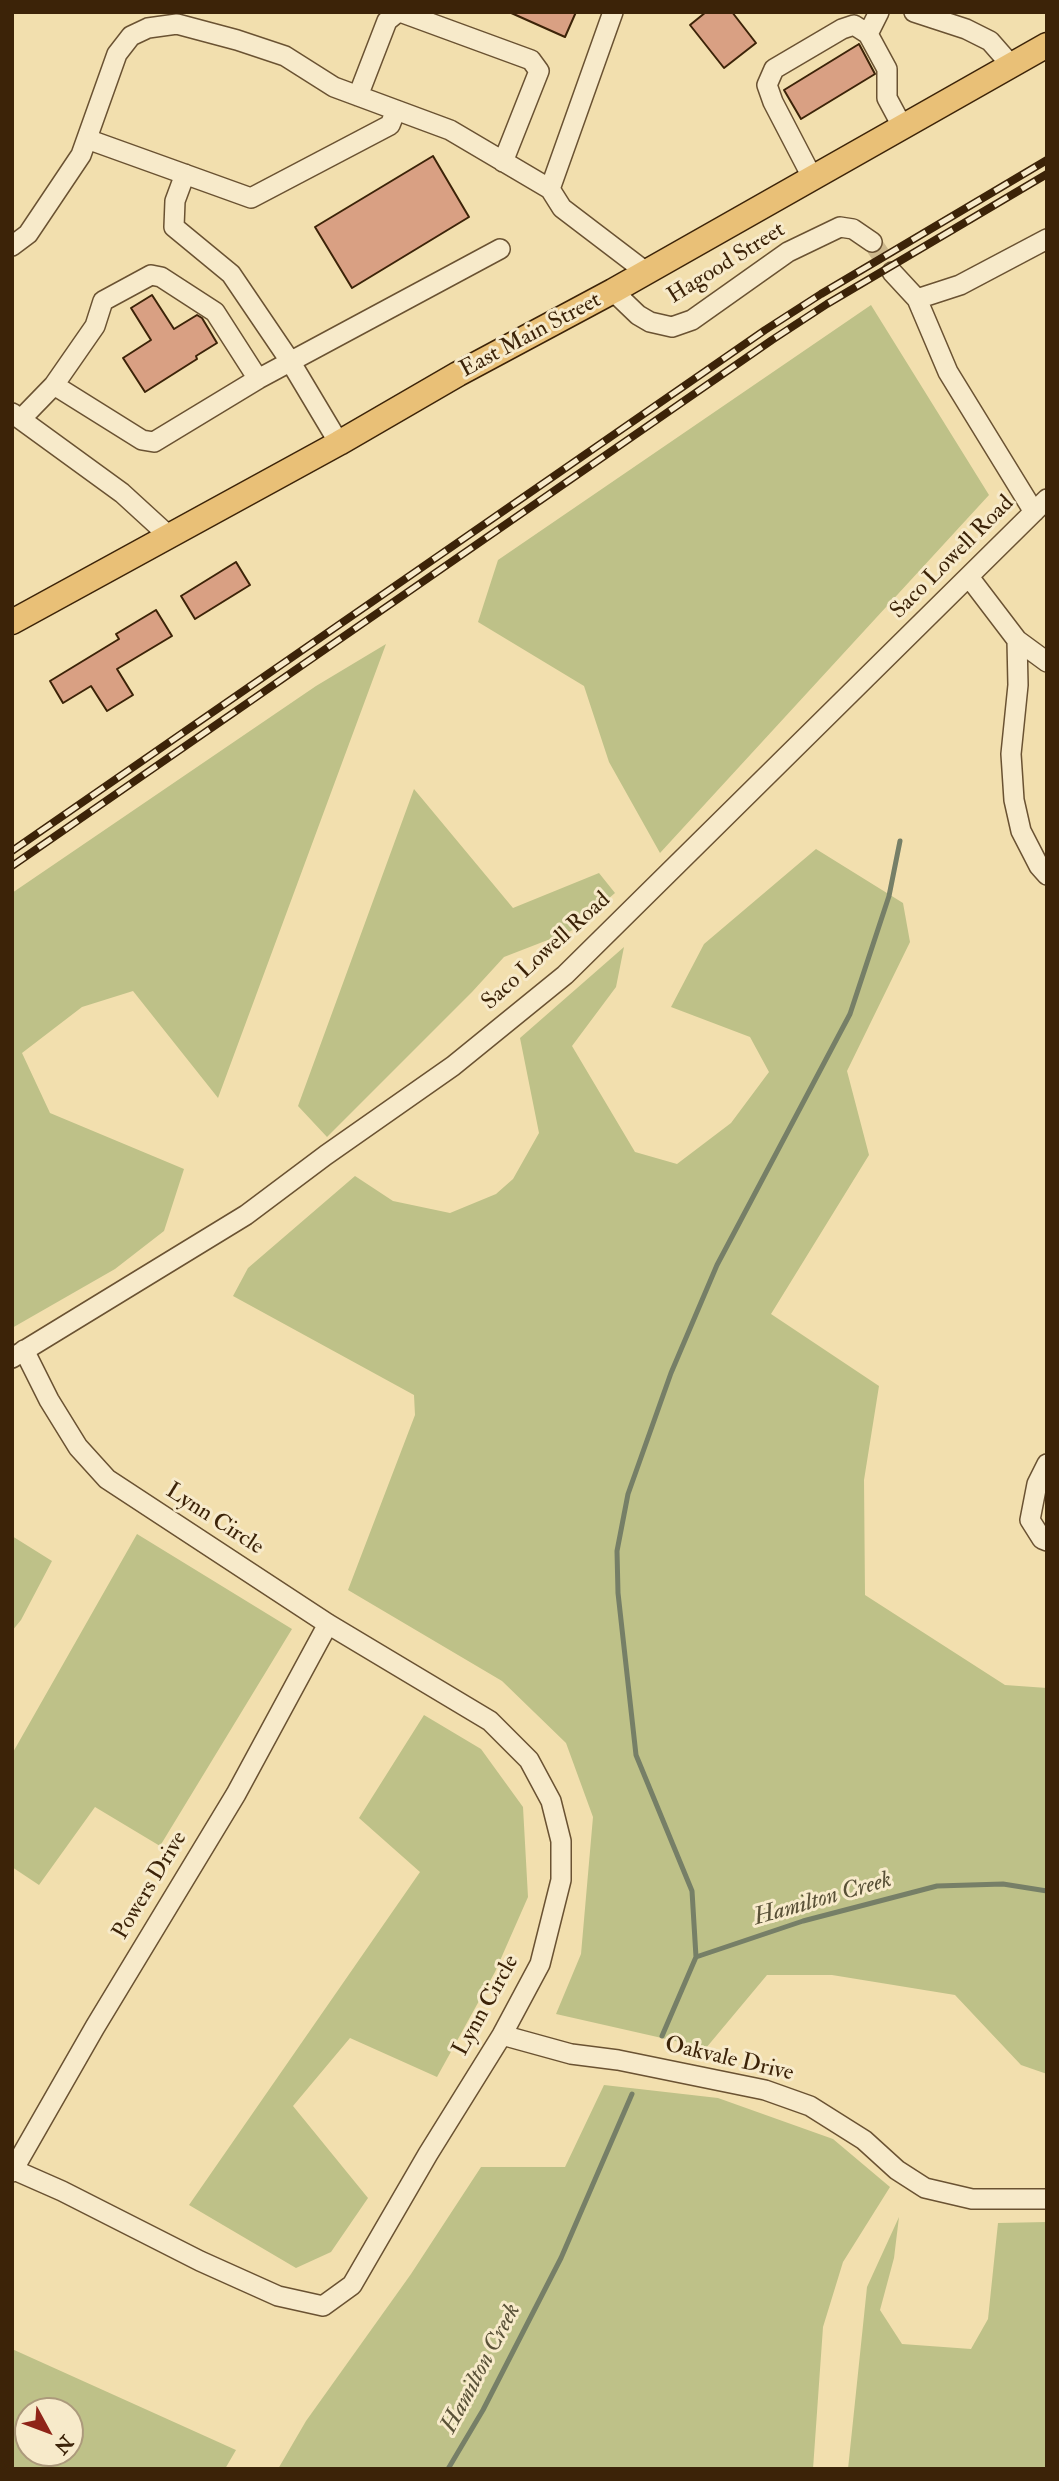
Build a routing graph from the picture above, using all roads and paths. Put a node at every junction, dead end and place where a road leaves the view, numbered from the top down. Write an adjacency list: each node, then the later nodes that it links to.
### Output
1 (399, 12): 8 (street); 12 (street)
2 (613, 12): 15 (street)
3 (879, 12): 5 (street)
4 (914, 12): 7 (street)
5 (868, 34): 10 (street); 14 (street)
6 (1047, 45): 7 (main road, East Main Street)
7 (1012, 65): 10 (main road, East Main Street)
8 (358, 96): 9 (street); 11 (street)
9 (396, 110): 12 (street); 13 (street)
10 (902, 126): 14 (main road, East Main Street)
11 (87, 139): 13 (street); 18 (street)
12 (503, 162): 15 (street)
13 (185, 174): 24 (street)
14 (812, 177): 20 (main road, East Main Street)
15 (550, 189): 20 (street)
16 (1047, 239): 23 (street)
17 (872, 242): 22 (street, Hagood Street)
18 (12, 246)
19 (499, 249): 24 (street)
20 (646, 272): 22 (main road, East Main Street)
21 (892, 272): 23 (street)
22 (613, 291): 28 (main road, East Main Street)
23 (917, 299): 29 (street)
24 (290, 361): 25 (street); 28 (street)
25 (258, 379): 26 (street); 26 (street)
26 (54, 385): 27 (street)
27 (17, 416): 30 (street)
28 (339, 443): 30 (main road, East Main Street)
29 (1040, 505): 31 (street, Saco Lowell Road)
30 (169, 536): 32 (main road, East Main Street)
31 (969, 577): 33 (street); 36 (street, Saco Lowell Road)
32 (12, 622)
33 (1017, 640): 34 (street); 35 (street)
34 (1047, 662)
35 (1047, 875)
36 (18, 1354): 39 (street, Lynn Circle)
37 (1047, 1464): 38 (street)
38 (1047, 1541)
39 (328, 1624): 40 (street, Lynn Circle); 41 (street, Powers Drive)
40 (502, 2035): 41 (street, Lynn Circle); 42 (street, Oakvale Drive)
41 (13, 2170)
42 (1047, 2199)

